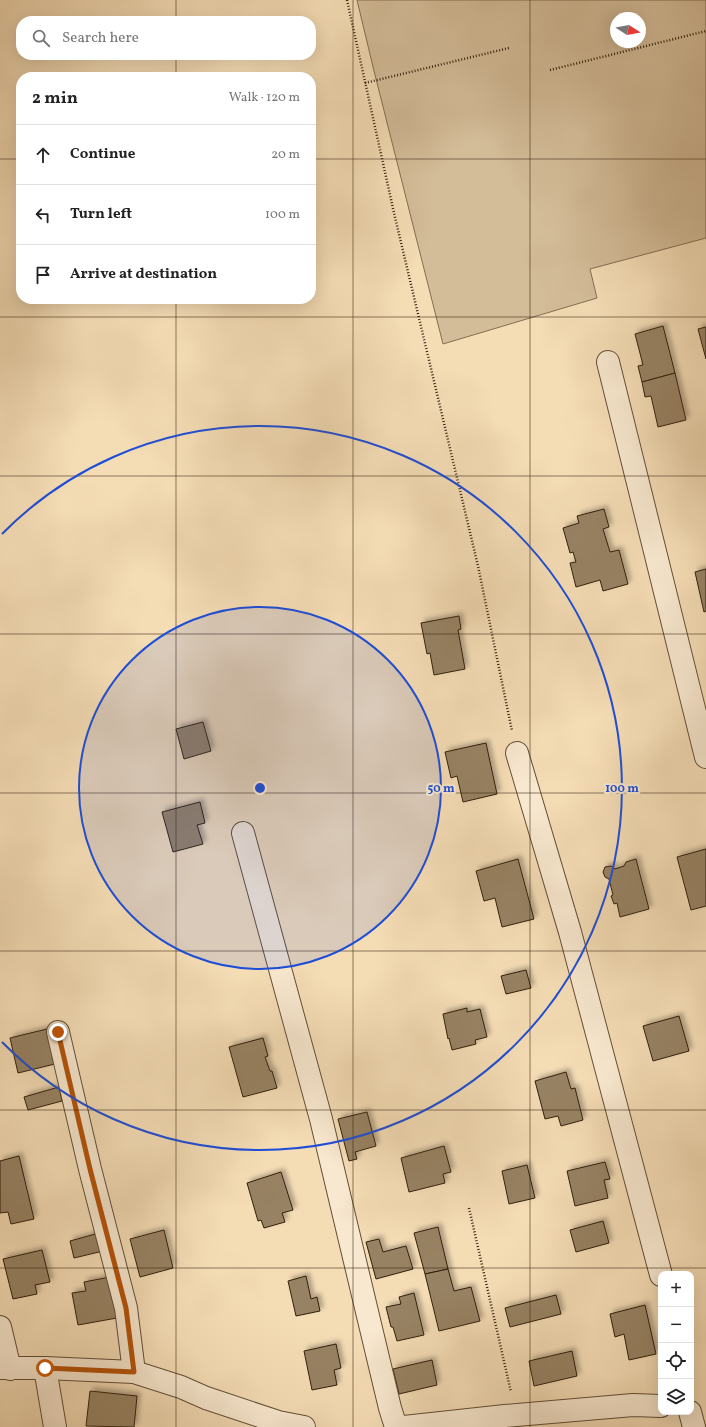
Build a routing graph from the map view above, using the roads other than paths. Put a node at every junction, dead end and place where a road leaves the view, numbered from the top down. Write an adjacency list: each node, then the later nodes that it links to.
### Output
1 (608, 362): 3 (street)
2 (517, 753): 6 (street)
3 (706, 757)
4 (243, 833): 17 (street)
5 (58, 1032): 10 (street)
6 (660, 1271)
7 (0, 1327): 9 (street)
8 (45, 1368): 9 (street); 10 (street); 15 (street)
9 (5, 1369)
10 (134, 1372): 16 (street)
11 (658, 1406): 18 (street)
12 (694, 1408): 13 (street)
13 (706, 1410)
14 (691, 1415): 19 (street)
15 (55, 1427)
16 (304, 1427)
17 (396, 1427)
18 (404, 1427)
19 (694, 1427)

